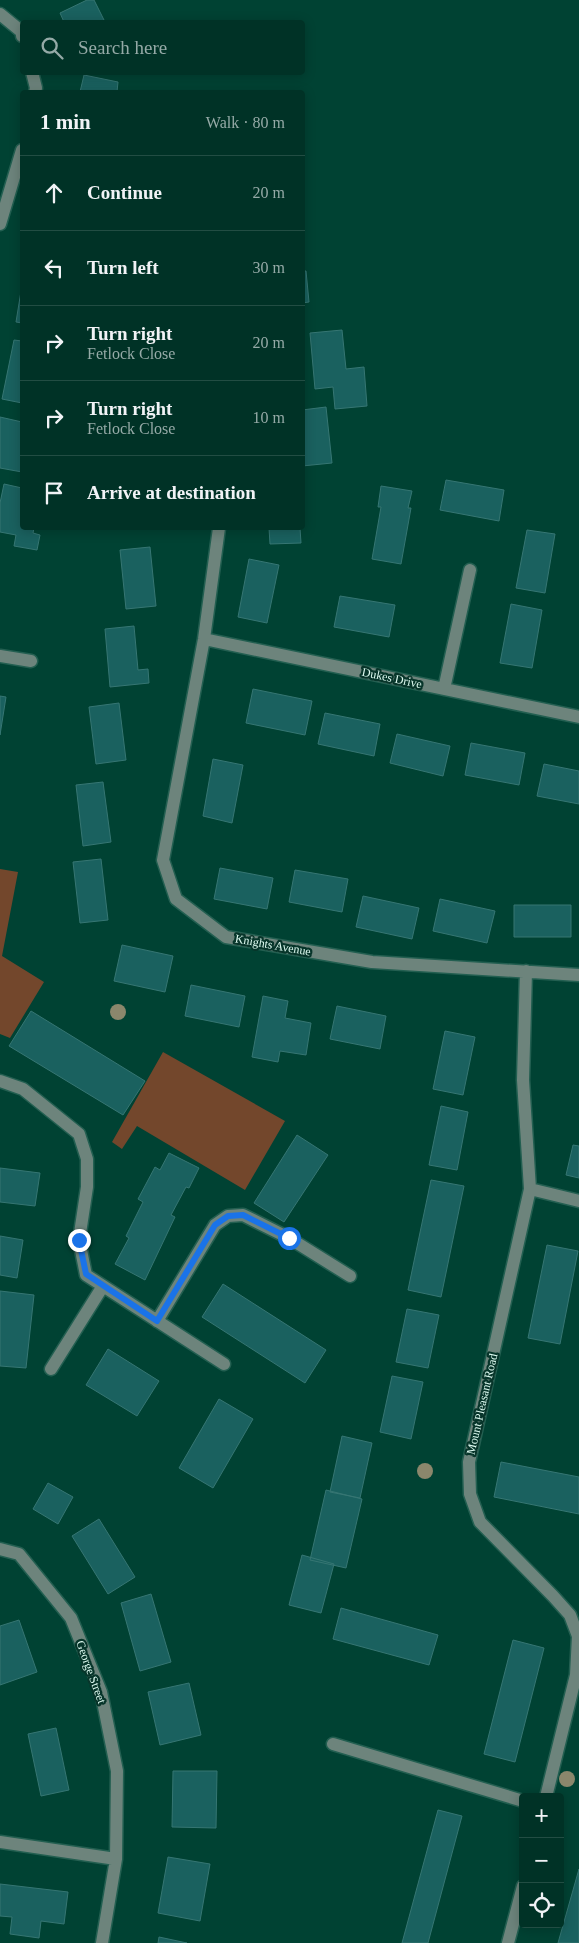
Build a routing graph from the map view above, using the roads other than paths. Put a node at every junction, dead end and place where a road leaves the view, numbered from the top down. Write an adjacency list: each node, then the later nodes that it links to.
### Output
1 (0, 14): 2 (street)
2 (20, 30)
3 (33, 75): 4 (street)
4 (36, 90)
5 (20, 157): 6 (street)
6 (0, 224)
7 (219, 530): 9 (street, Knights Avenue)
8 (470, 570): 12 (street)
9 (204, 639): 12 (street, Dukes Drive); 14 (street, Knights Avenue)
10 (0, 656): 11 (street)
11 (31, 661)
12 (444, 690): 13 (street, Dukes Drive)
13 (579, 717)
14 (526, 971): 15 (street, Knights Avenue); 17 (street, Mount Pleasant Road)
15 (579, 975)
16 (0, 1081): 20 (street)
17 (530, 1189): 18 (street); 25 (street, Mount Pleasant Road)
18 (579, 1200)
19 (350, 1276): 21 (street)
20 (103, 1286): 21 (street); 23 (street)
21 (157, 1321): 22 (street)
22 (224, 1364)
23 (51, 1369)
24 (0, 1549): 30 (street, George Street)
25 (576, 1689): 27 (street, Mount Pleasant Road)
26 (333, 1744): 28 (street)
27 (547, 1793)
28 (519, 1800)
29 (0, 1842): 30 (street)
30 (116, 1859): 32 (street, George Street)
31 (519, 1901): 33 (street)
32 (102, 1943)
33 (508, 1943)

